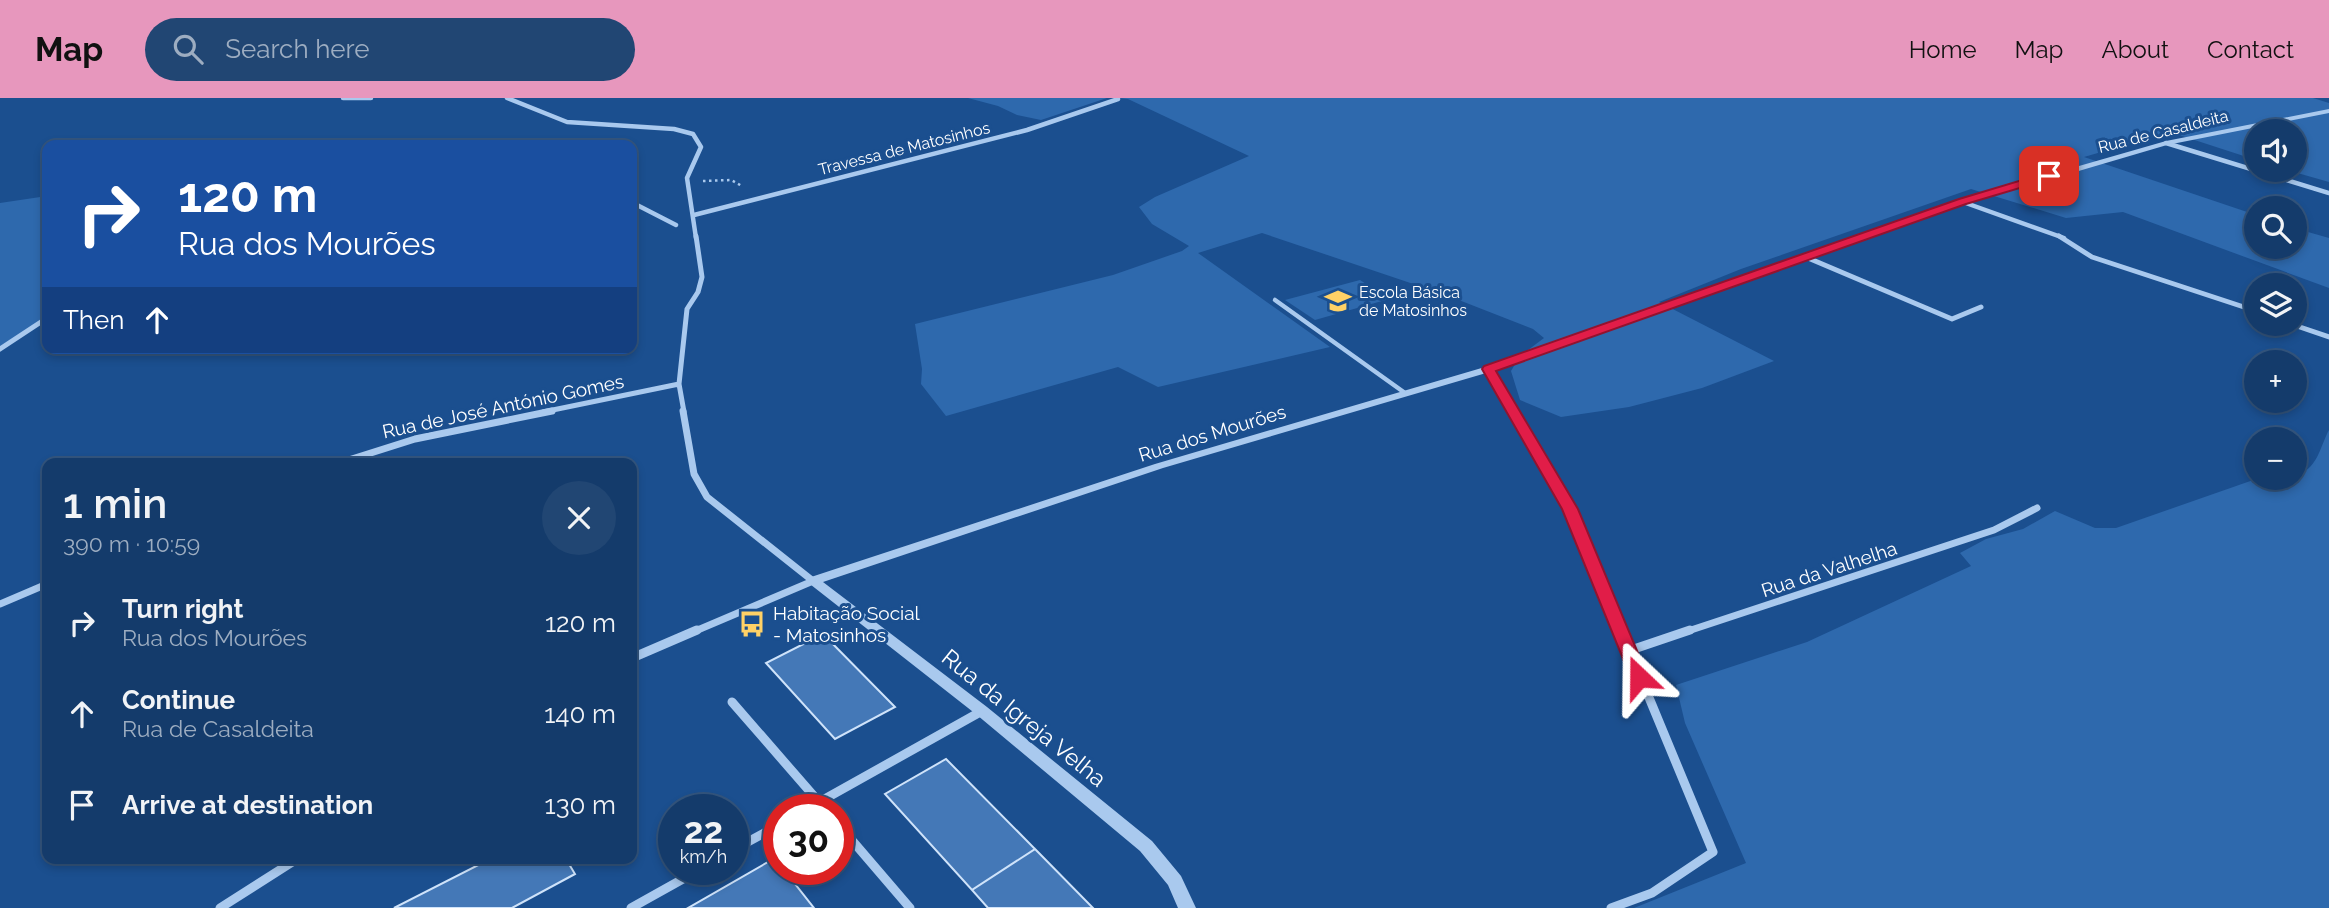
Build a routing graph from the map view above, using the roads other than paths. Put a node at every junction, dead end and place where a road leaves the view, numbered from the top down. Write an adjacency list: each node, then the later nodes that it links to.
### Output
1 (343, 98): 2 (street)
2 (371, 98)
3 (507, 98): 10 (street)
4 (1118, 99): 10 (street, Travessa de Matosinhos)
5 (2329, 111): 6 (street, Rua de Casaldeita)
6 (2166, 143): 7 (street); 8 (street, Rua de Casaldeita)
7 (2329, 193)
8 (1963, 202): 12 (street, Rua de Casaldeita); 15 (street)
9 (637, 205): 11 (street)
10 (694, 215): 21 (street)
11 (676, 225)
12 (1808, 258): 14 (street); 20 (street, Rua dos Mourões)
13 (1275, 300): 22 (lane)
14 (1981, 307)
15 (2244, 307)
16 (42, 321): 19 (street)
17 (2307, 329): 18 (street)
18 (2329, 337)
19 (0, 349)
20 (1489, 369): 22 (street, Rua dos Mourões); 28 (street)
21 (679, 384): 23 (street, Rua de José António Gomes); 25 (street)
22 (1405, 393): 25 (street, Rua dos Mourões)
23 (351, 458)
24 (2037, 508): 28 (street, Rua da Valhelha)
25 (813, 581): 29 (street, Rua dos Mourões); 31 (street, Rua da Igreja Velha)
26 (42, 586): 27 (street)
27 (0, 604)
28 (1628, 652): 41 (street)
29 (637, 656)
30 (732, 702): 32 (street)
31 (982, 711): 33 (street); 37 (street, Rua da Igreja Velha)
32 (812, 794)
33 (843, 794)
34 (854, 843): 40 (street)
35 (289, 864): 38 (street)
36 (672, 885): 39 (street)
37 (1188, 907)
38 (220, 908)
39 (631, 908)
40 (910, 908)
41 (1611, 908)

